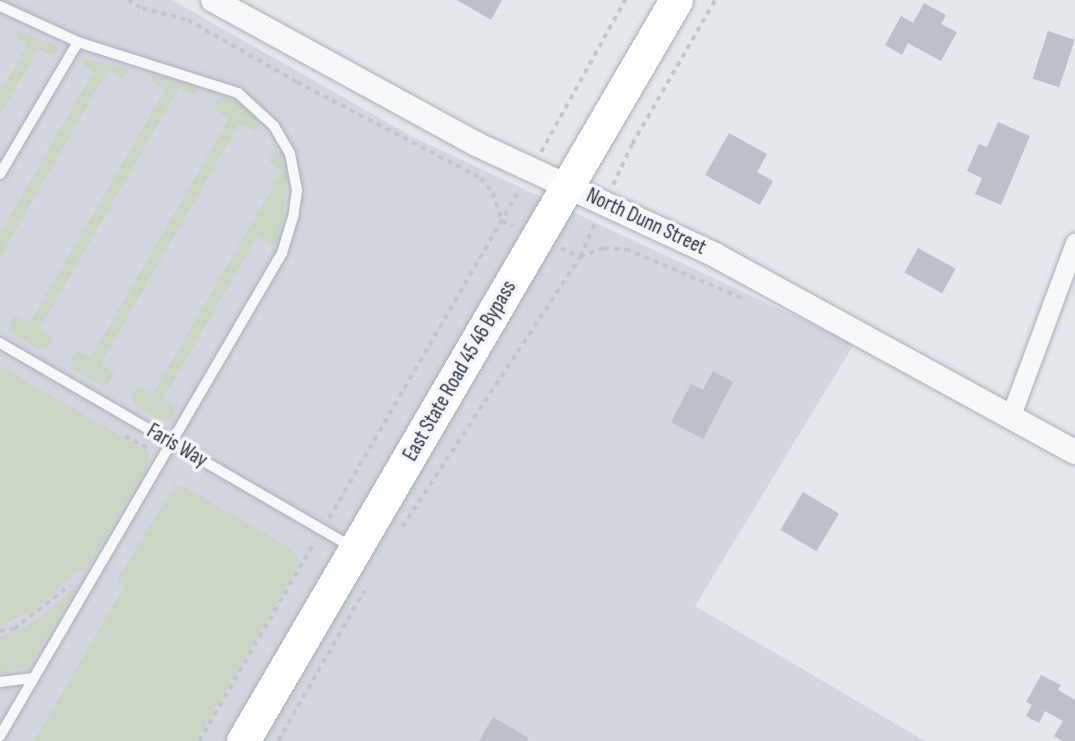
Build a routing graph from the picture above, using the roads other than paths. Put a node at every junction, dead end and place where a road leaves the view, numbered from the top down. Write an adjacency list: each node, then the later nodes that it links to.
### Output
1 (213, 0): 6 (street, North Dunn Street)
2 (676, 0): 6 (highway, East State Road 45 46 Bypass)
3 (0, 6): 4 (lane)
4 (78, 42): 5 (lane); 10 (lane)
5 (0, 174)
6 (568, 186): 9 (street, North Dunn Street); 12 (highway, East State Road 45 46 Bypass)
7 (1075, 243): 9 (street)
8 (0, 343): 10 (lane, Faris Way)
9 (1011, 415): 11 (street, North Dunn Street)
10 (170, 442): 12 (lane, Faris Way); 13 (lane)
11 (1075, 452)
12 (355, 549): 16 (highway, East State Road 45 46 Bypass)
13 (34, 678): 14 (lane); 15 (lane)
14 (0, 682)
15 (0, 736)
16 (243, 741)

